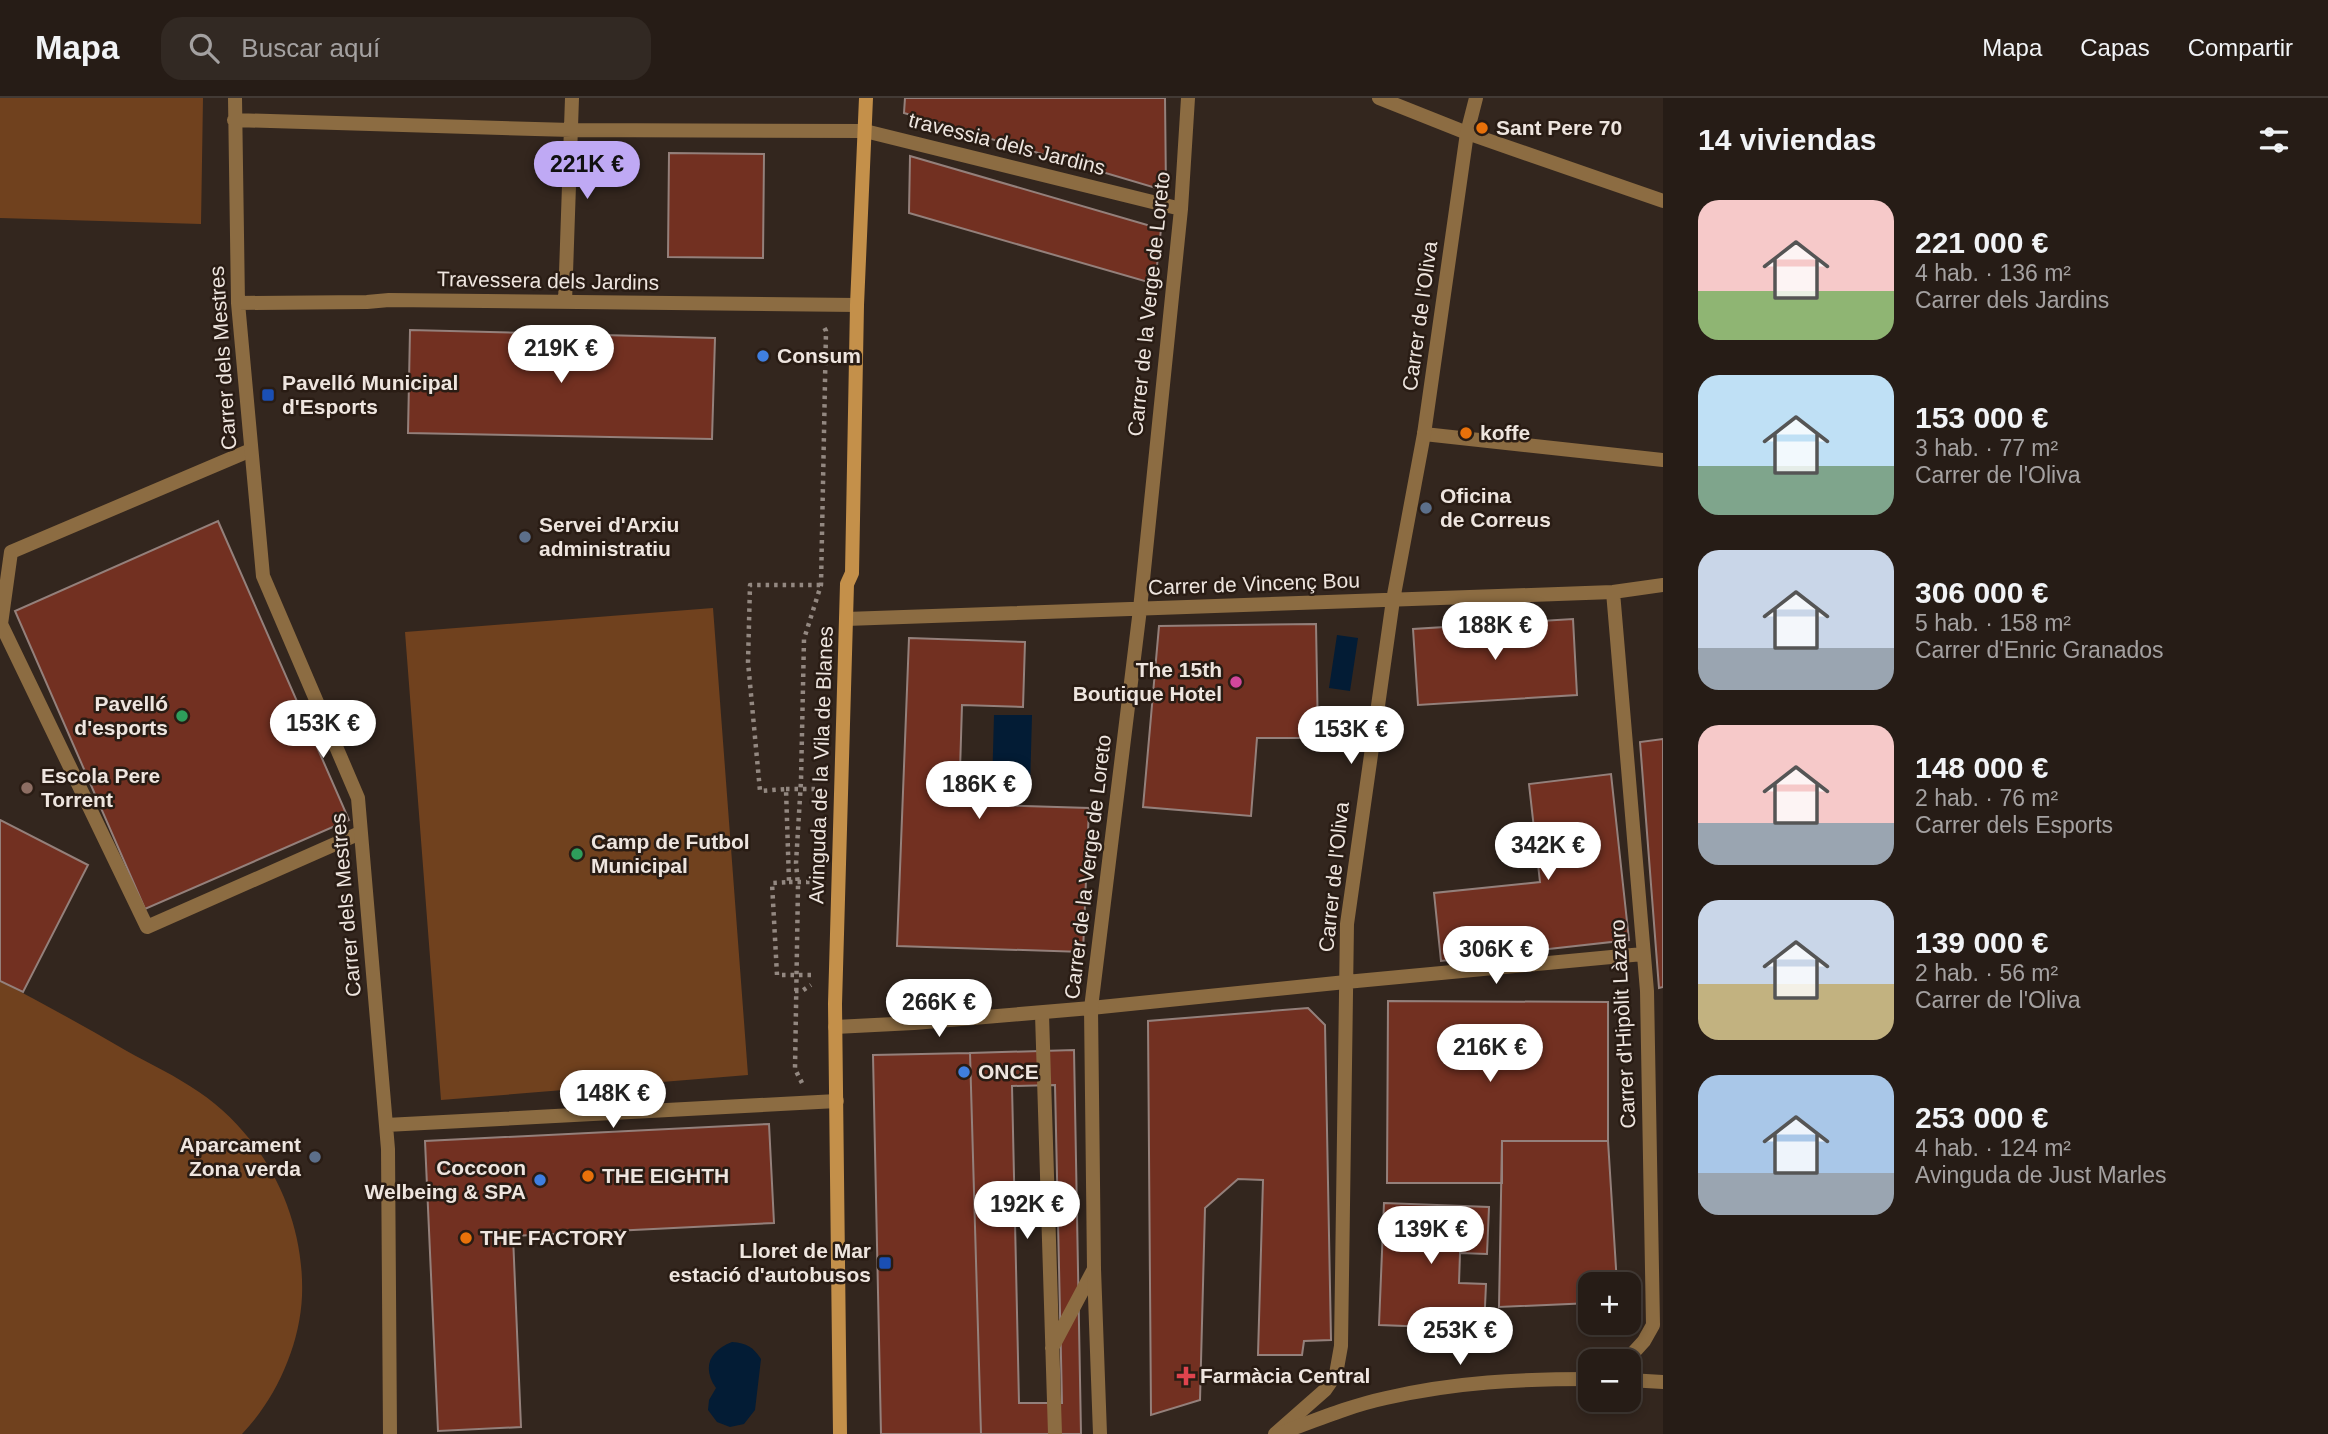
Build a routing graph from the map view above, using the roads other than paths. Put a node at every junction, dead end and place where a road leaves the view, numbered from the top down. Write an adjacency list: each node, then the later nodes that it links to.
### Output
1 (235, 98): 7 (street, Carrer dels Mestres)
2 (572, 98): 8 (street)
3 (866, 98): 9 (main road, Avinguda de la Vila de Blanes)
4 (1188, 98): 12 (street, Carrer de la Verge de Loreto)
5 (1379, 98): 10 (street)
6 (1476, 98): 10 (street, Carrer de l'Oliva)
7 (234, 120): 8 (street, travessia dels Jardins); 14 (street, Carrer dels Mestres)
8 (571, 130): 9 (street, travessia dels Jardins); 13 (street)
9 (865, 131): 12 (street, travessia dels Jardins); 15 (main road, Avinguda de la Vila de Blanes)
10 (1467, 133): 11 (street); 16 (street, Carrer de l'Oliva)
11 (1663, 201)
12 (1181, 209): 22 (street, Carrer de la Verge de Loreto)
13 (565, 302): 14 (street, Travessera dels Jardins); 15 (street, Travessera dels Jardins)
14 (237, 303): 17 (street, Carrer dels Mestres)
15 (858, 305): 23 (main road, Avinguda de la Vila de Blanes)
16 (1424, 434): 18 (street); 21 (street, Carrer de l'Oliva)
17 (251, 450): 24 (street, Carrer dels Mestres); 24 (street)
18 (1663, 460)
19 (1663, 585): 20 (street, Carrer de Vincenç Bou)
20 (1613, 592): 21 (street, Carrer de Vincenç Bou); 25 (street, Carrer d'Hipòlit Làzaro)
21 (1393, 600): 22 (street, Carrer de Vincenç Bou); 26 (street, Carrer de l'Oliva)
22 (1140, 609): 23 (street, Carrer de Vincenç Bou); 27 (street, Carrer de la Verge de Loreto)
23 (846, 619): 29 (main road, Avinguda de la Vila de Blanes)
24 (360, 834): 31 (street, Carrer dels Mestres)
25 (1643, 954): 26 (street); 34 (street, Carrer d'Hipòlit Làzaro)
26 (1346, 982): 27 (street); 42 (street, Carrer de l'Oliva)
27 (1091, 1009): 28 (street); 32 (street, Carrer de la Verge de Loreto)
28 (1042, 1014): 29 (street); 33 (street)
29 (835, 1027): 30 (main road, Avinguda de la Vila de Blanes)
30 (836, 1101): 31 (street); 39 (main road, Avinguda de la Vila de Blanes)
31 (386, 1125): 38 (street, Carrer dels Mestres)
32 (1094, 1269): 33 (street); 41 (street, Carrer de la Verge de Loreto)
33 (1052, 1348): 40 (street)
34 (1637, 1349)
35 (1578, 1379): 42 (street)
36 (1641, 1381): 37 (street)
37 (1663, 1382)
38 (390, 1434)
39 (840, 1434)
40 (1055, 1434)
41 (1100, 1434)
42 (1277, 1434)

